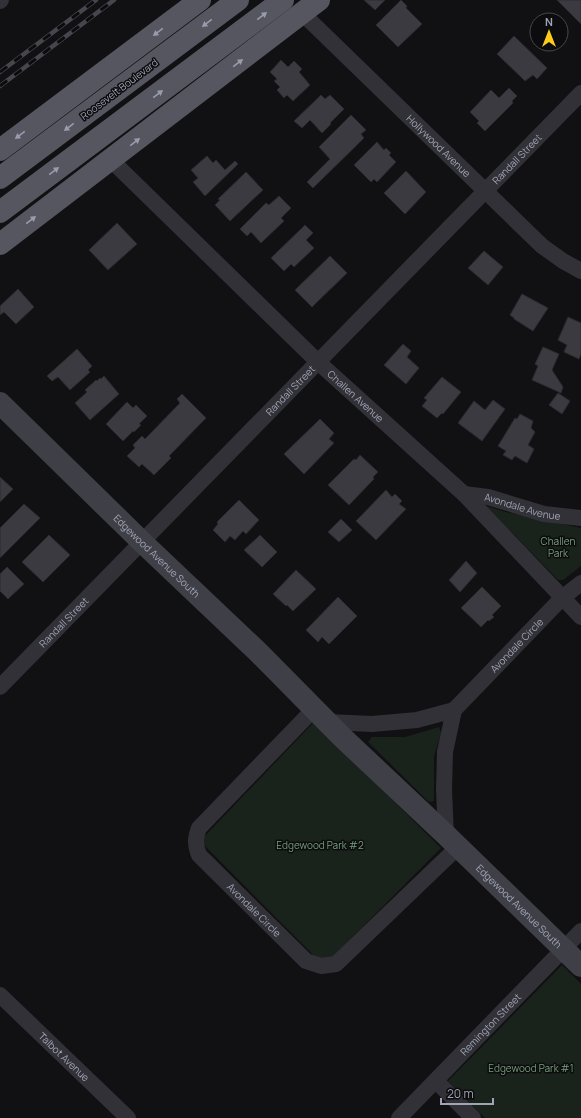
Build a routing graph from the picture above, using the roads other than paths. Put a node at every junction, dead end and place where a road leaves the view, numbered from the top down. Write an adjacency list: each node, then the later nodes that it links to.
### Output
1 (200, 0): 6 (highway, one-way to 6)
2 (238, 0): 8 (highway, Roosevelt Boulevard, one-way to 8)
3 (283, 0): 10 (highway, one-way to 3)
4 (311, 7): 7 (highway, one-way to 4); 9 (street, Hollywood Avenue)
5 (581, 93): 9 (street, Randall Street)
6 (0, 150)
7 (111, 160): 11 (highway, one-way to 7); 13 (street, Challen Avenue)
8 (0, 178)
9 (486, 190): 12 (street, Hollywood Avenue); 13 (street, Randall Street)
10 (0, 212)
11 (0, 244)
12 (581, 271)
13 (318, 362): 15 (street, Challen Avenue); 17 (street, Randall Street)
14 (0, 403): 17 (main road, Edgewood Avenue South)
15 (464, 494): 16 (street, Avondale Avenue); 19 (street, Challen Avenue)
16 (581, 518)
17 (142, 542): 21 (street, Randall Street); 23 (main road, Edgewood Avenue South)
18 (581, 583): 19 (street, Avondale Circle)
19 (562, 598): 20 (street, Challen Avenue); 22 (street, Avondale Circle)
20 (581, 616)
21 (0, 687)
22 (454, 710): 23 (street); 24 (street)
23 (321, 716): 24 (main road); 24 (street, Avondale Circle)
24 (452, 841): 26 (main road, Edgewood Avenue South)
25 (581, 931): 26 (street, Remington Street)
26 (563, 948): 27 (main road, Edgewood Avenue South); 29 (street, Remington Street)
27 (581, 966)
28 (0, 994): 30 (street, Talbot Avenue)
29 (436, 1081): 31 (street, Remington Street); 32 (street)
30 (128, 1118)
31 (400, 1118)
32 (473, 1118)

